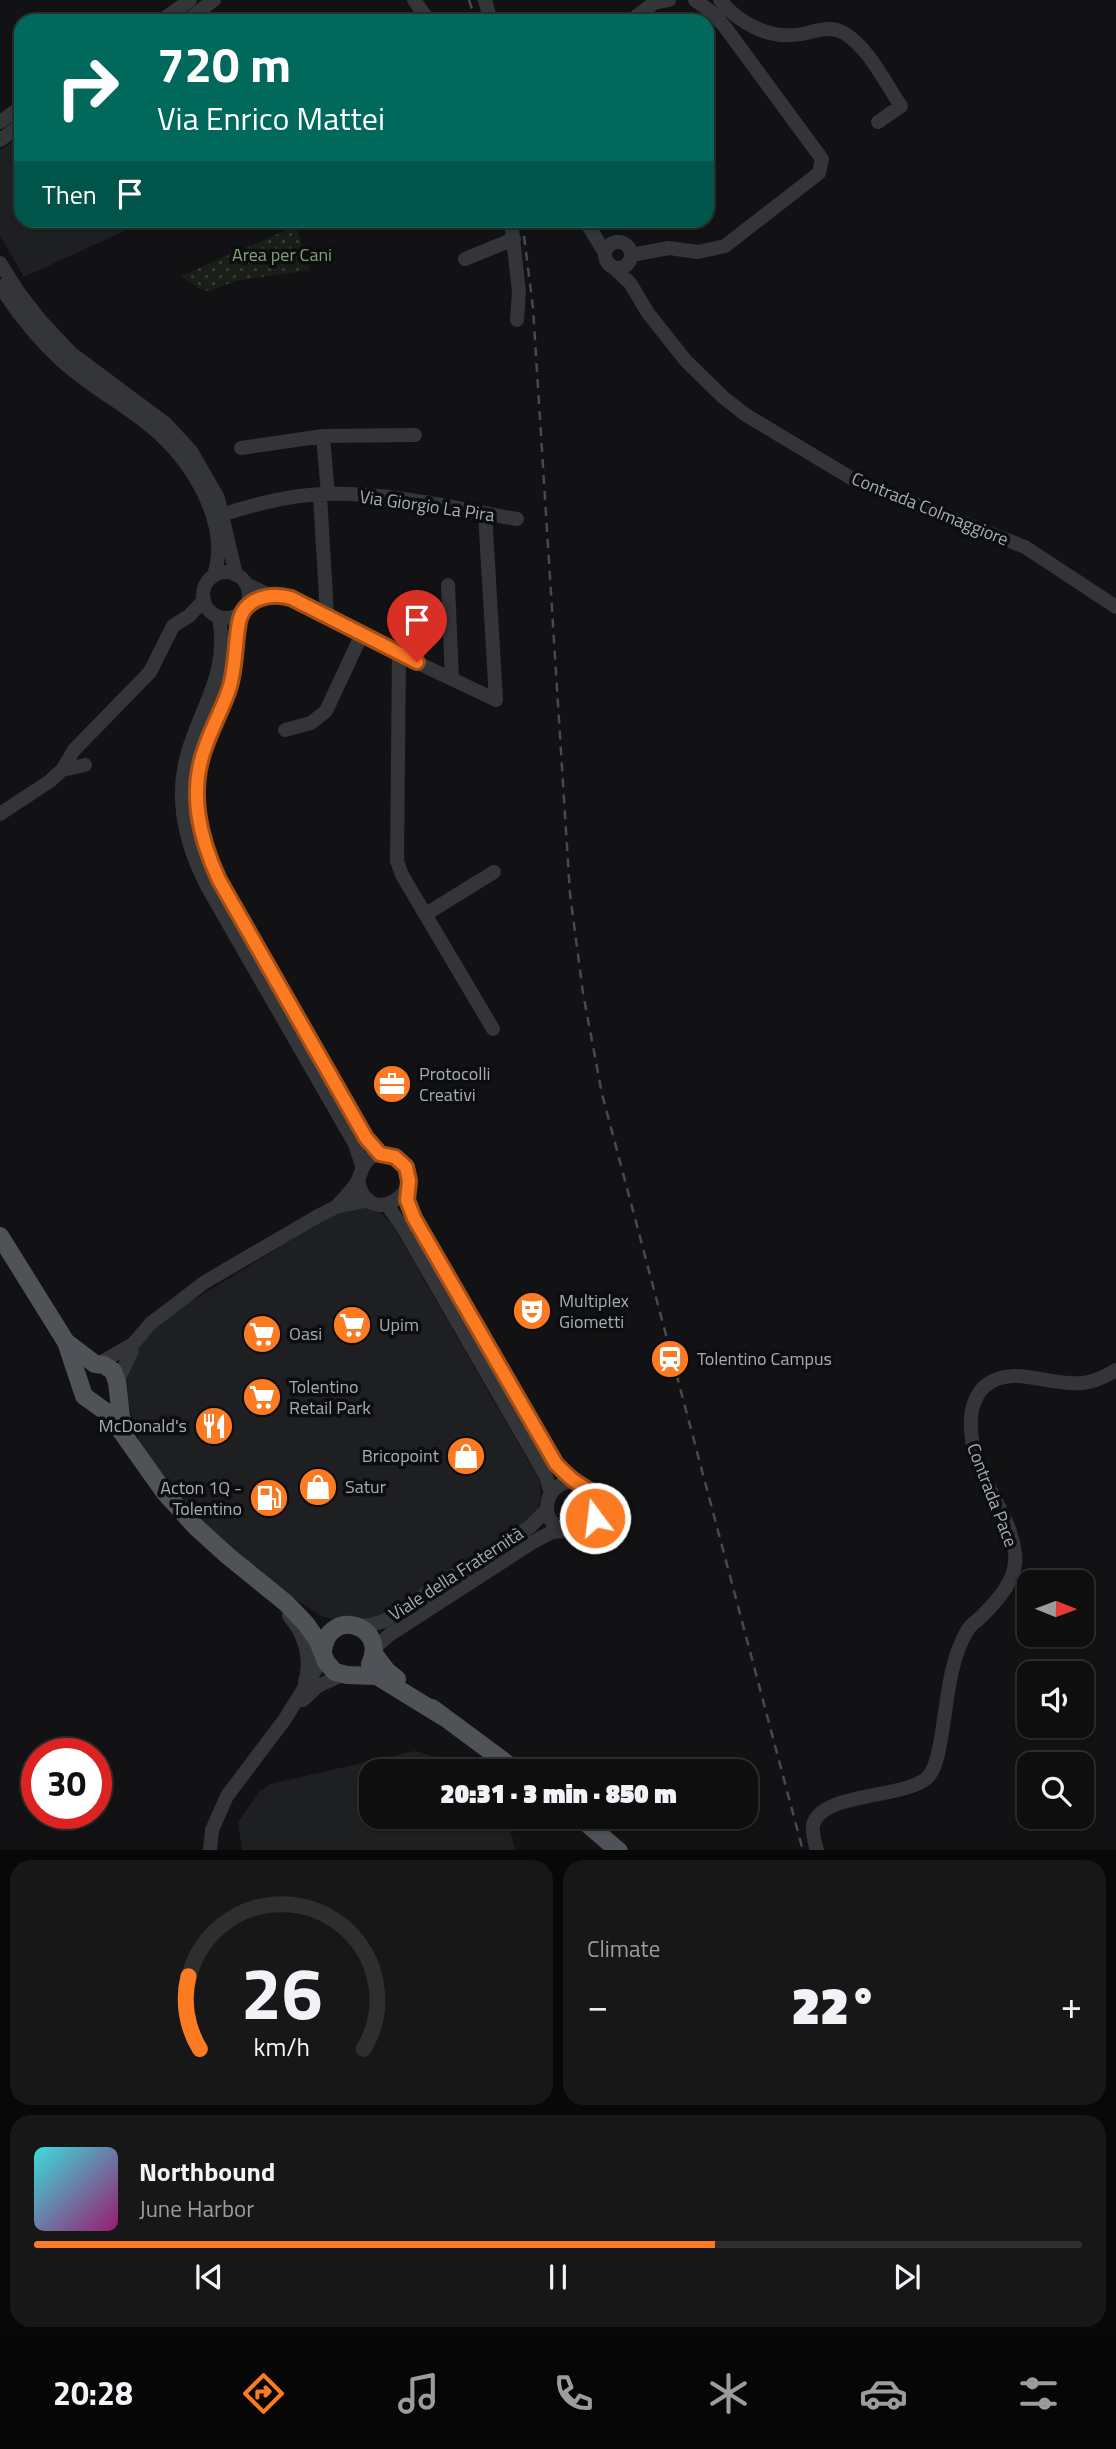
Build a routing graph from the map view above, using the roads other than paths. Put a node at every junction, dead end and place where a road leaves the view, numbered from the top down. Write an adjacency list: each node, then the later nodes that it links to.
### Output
1 (190, 0): 7 (street)
2 (214, 0): 8 (street)
3 (669, 0): 6 (street)
4 (695, 0): 12 (street)
5 (720, 0): 10 (street)
6 (653, 1): 9 (street)
7 (171, 14)
8 (195, 14)
9 (638, 14)
10 (736, 15): 11 (street); 12 (street)
11 (748, 25): 12 (street); 13 (street)
12 (725, 27): 18 (street)
13 (878, 122)
14 (512, 228): 16 (street)
15 (590, 228): 17 (street)
16 (514, 239): 19 (street); 23 (street)
17 (610, 254): 18 (street); 18 (street); 21 (street)
18 (630, 258): 21 (street)
19 (465, 259)
20 (0, 263): 29 (street)
21 (630, 283): 36 (street, Contrada Colmaggiore)
22 (0, 286): 29 (street)
23 (517, 320)
24 (415, 435): 25 (street)
25 (323, 436): 26 (street); 27 (street)
26 (241, 448)
27 (324, 495): 28 (street, Via Giorgio La Pira); 29 (street, Via Giorgio La Pira); 38 (street)
28 (485, 513): 30 (street, Via Giorgio La Pira); 43 (street)
29 (218, 516): 31 (street); 32 (street)
30 (517, 519)
31 (215, 575): 32 (street); 35 (street)
32 (241, 580): 34 (street); 37 (street)
33 (448, 586): 43 (street)
34 (269, 595): 37 (street); 38 (street)
35 (204, 600): 39 (street); 40 (street)
36 (1116, 607)
37 (244, 609): 40 (street); 51 (street)
38 (327, 615): 41 (street)
39 (189, 616): 40 (street); 46 (street)
40 (217, 616): 52 (street)
41 (362, 634): 42 (street); 44 (street)
42 (399, 654): 43 (street); 49 (street)
43 (453, 678)
44 (285, 730)
45 (85, 765): 46 (street)
46 (62, 770): 47 (street)
47 (0, 814)
48 (494, 873): 49 (street)
49 (426, 915): 50 (street)
50 (493, 1029)
51 (380, 1154): 52 (street); 53 (street)
52 (360, 1173): 54 (street); 56 (street)
53 (407, 1188): 55 (street); 66 (street)
54 (369, 1200): 55 (street); 56 (street)
55 (386, 1204): 67 (street)
56 (336, 1208): 59 (street)
57 (0, 1236): 58 (main road)
58 (66, 1342): 60 (main road); 62 (main road)
59 (133, 1345): 60 (street); 63 (street)
60 (97, 1364): 62 (main road); 63 (main road)
61 (1116, 1370): 84 (street, Contrada Pace)
62 (79, 1379): 64 (main road)
63 (117, 1385): 64 (main road); 65 (main road)
64 (95, 1402): 65 (main road)
65 (135, 1450): 70 (main road)
66 (576, 1482): 67 (street); 69 (street)
67 (551, 1494): 68 (street)
68 (547, 1509): 69 (street); 72 (street, Viale della Fraternità)
69 (564, 1531): 74 (street, Viale della Fraternità)
70 (261, 1583): 71 (main road); 77 (street)
71 (286, 1603): 73 (main road); 75 (main road)
72 (357, 1626): 73 (main road); 74 (main road)
73 (337, 1627): 75 (main road)
74 (374, 1651): 76 (main road); 78 (main road)
75 (324, 1653): 76 (main road); 77 (street)
76 (349, 1674): 78 (main road); 79 (street)
77 (303, 1688): 79 (street)
78 (442, 1716): 80 (main road)
79 (285, 1719): 82 (street)
80 (501, 1759)
81 (594, 1829): 83 (main road)
82 (210, 1850)
83 (619, 1850)
84 (817, 1850)

